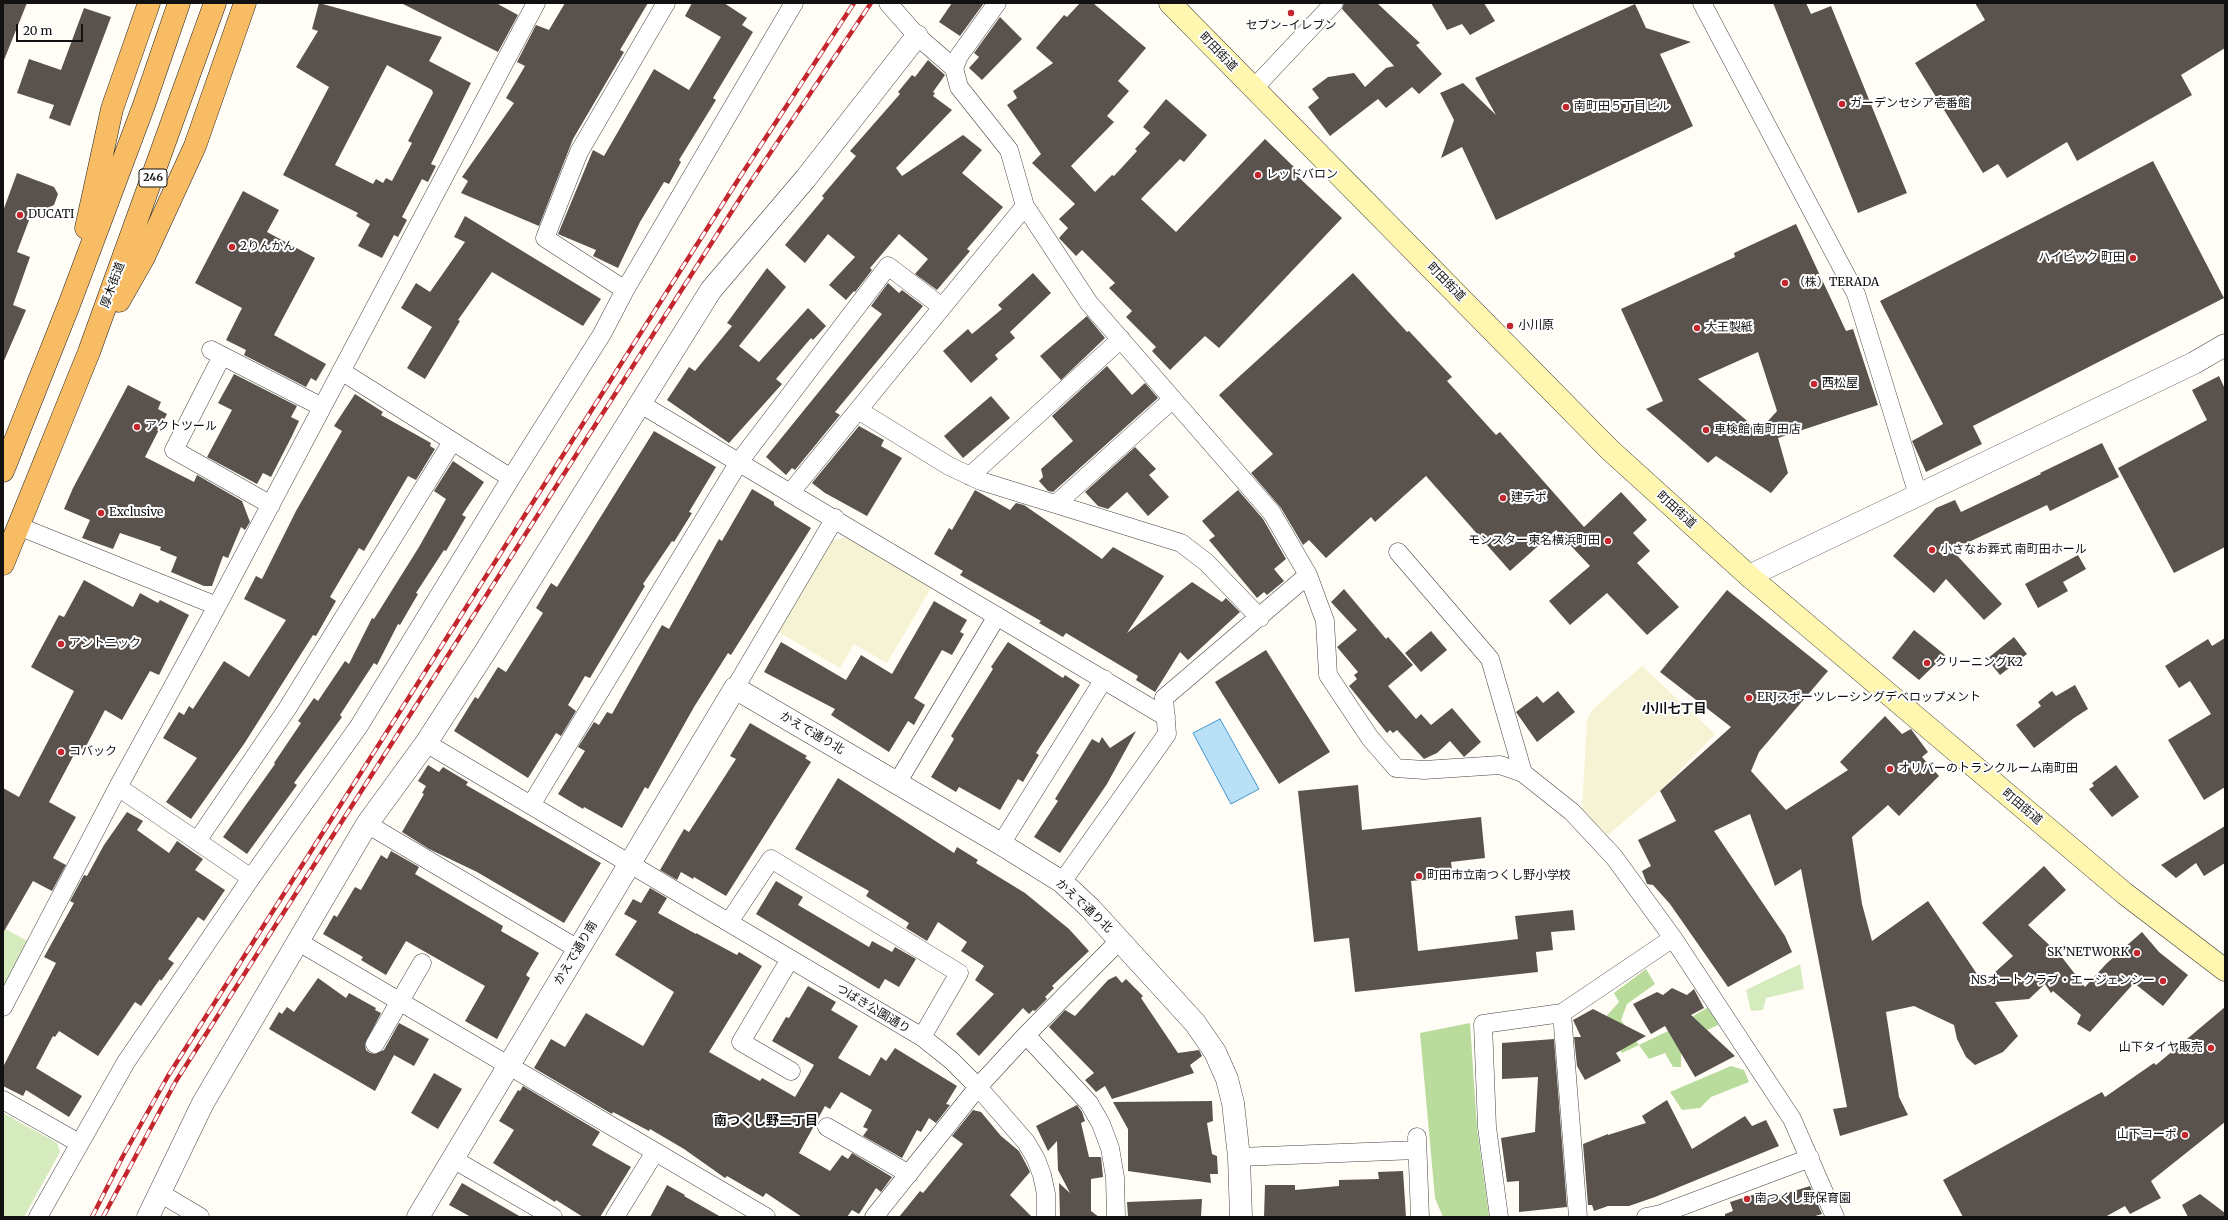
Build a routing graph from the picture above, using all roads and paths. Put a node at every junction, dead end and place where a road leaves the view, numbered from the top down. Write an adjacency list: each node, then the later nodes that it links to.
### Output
1 (149, 3): 18 (highway)
2 (179, 3): 18 (highway)
3 (215, 3): 22 (highway, 厚木街道 / 246)
4 (245, 3): 22 (highway)
5 (536, 3): 23 (street)
6 (666, 3): 17 (street)
7 (888, 3): 13 (street)
8 (997, 3): 14 (street)
9 (1170, 3): 15 (main road, 町田街道)
10 (1334, 3): 15 (street)
11 (1702, 3): 34 (street)
12 (786, 6): 17 (street)
13 (911, 30): 14 (street); 25 (street)
14 (954, 68): 16 (street)
15 (1254, 88): 42 (main road, 町田街道)
16 (1025, 206): 19 (street); 20 (street)
17 (625, 290): 32 (street)
18 (68, 305): 30 (highway)
19 (942, 307): 27 (street); 29 (street)
20 (1121, 339): 24 (street); 31 (street)
21 (2225, 345): 34 (street)
22 (89, 352): 38 (highway, 厚木街道 / 246)
23 (341, 371): 26 (street); 28 (street)
24 (1173, 399): 36 (street); 41 (street)
25 (639, 404): 29 (street); 49 (street)
26 (322, 407): 35 (street); 35 (street)
27 (858, 410): 31 (street); 33 (street)
28 (452, 442): 32 (street); 55 (street)
29 (739, 462): 33 (street); 53 (street)
30 (3, 471)
31 (970, 476): 36 (street)
32 (511, 478): 58 (street)
33 (791, 492): 37 (street)
34 (1918, 495): 42 (street)
35 (271, 504): 43 (street)
36 (1056, 504): 45 (street)
37 (835, 518): 44 (street); 47 (street)
38 (18, 526): 40 (highway, 厚木街道 / 246); 43 (street)
39 (1398, 552): 50 (street)
40 (3, 564)
41 (1308, 576): 45 (street); 50 (street)
42 (1749, 576): 67 (main road, 町田街道)
43 (217, 606): 52 (street)
44 (997, 616): 46 (street); 51 (street)
45 (1260, 618): 48 (street)
46 (1104, 679): 48 (street); 56 (street)
47 (735, 688): 51 (street, かえで通り北); 57 (street, かえで通り南)
48 (1166, 717): 59 (street)
49 (426, 742): 53 (street, つばき公園通り); 54 (street)
50 (1523, 772): 61 (street)
51 (897, 783): 56 (street, かえで通り北)
52 (118, 787): 55 (street); 69 (street)
53 (531, 805): 57 (street, つばき公園通り)
54 (367, 824): 63 (street); 64 (street)
55 (197, 840): 58 (street)
56 (1001, 844): 59 (street, かえで通り北)
57 (630, 863): 60 (street, つばき公園通り); 64 (street, かえで通り南)
58 (251, 878): 79 (street)
59 (1062, 882): 62 (street, かえで通り北)
60 (729, 922): 65 (street, つばき公園通り); 72 (street)
61 (1673, 938): 70 (street); 82 (street)
62 (1120, 940): 71 (street); 81 (street, かえで通り北)
63 (297, 941): 68 (street); 85 (street)
64 (578, 949): 74 (street, かえで通り南)
65 (790, 959): 72 (street, つばき公園通り); 75 (street)
66 (422, 963): 68 (street)
67 (2225, 970)
68 (399, 1002): 73 (street); 74 (street)
69 (3, 1007)
70 (1562, 1013): 99 (street); 100 (street)
71 (1026, 1035): 76 (street); 96 (street)
72 (922, 1037): 76 (street, つばき公園通り)
73 (375, 1044)
74 (508, 1066): 80 (street); 83 (street, かえで通り南)
75 (791, 1070)
76 (978, 1087): 84 (street); 95 (street, つばき公園通り)
77 (3, 1100): 79 (street)
78 (827, 1127): 84 (street)
79 (79, 1143): 87 (street)
80 (655, 1152): 92 (street); 93 (street)
81 (1239, 1157): 97 (street, かえで通り北); 98 (street)
82 (1810, 1158): 86 (street); 101 (street)
83 (452, 1159): 90 (street, かえで通り南); 91 (street)
84 (908, 1174): 94 (street)
85 (160, 1193): 88 (street); 89 (street)
86 (1653, 1216)
87 (38, 1217)
88 (148, 1217)
89 (200, 1217)
90 (418, 1217)
91 (553, 1217)
92 (615, 1217)
93 (766, 1217)
94 (874, 1217)
95 (1046, 1217)
96 (1116, 1217)
97 (1241, 1217)
98 (1420, 1217)
99 (1499, 1217)
100 (1578, 1217)
101 (1835, 1217)

